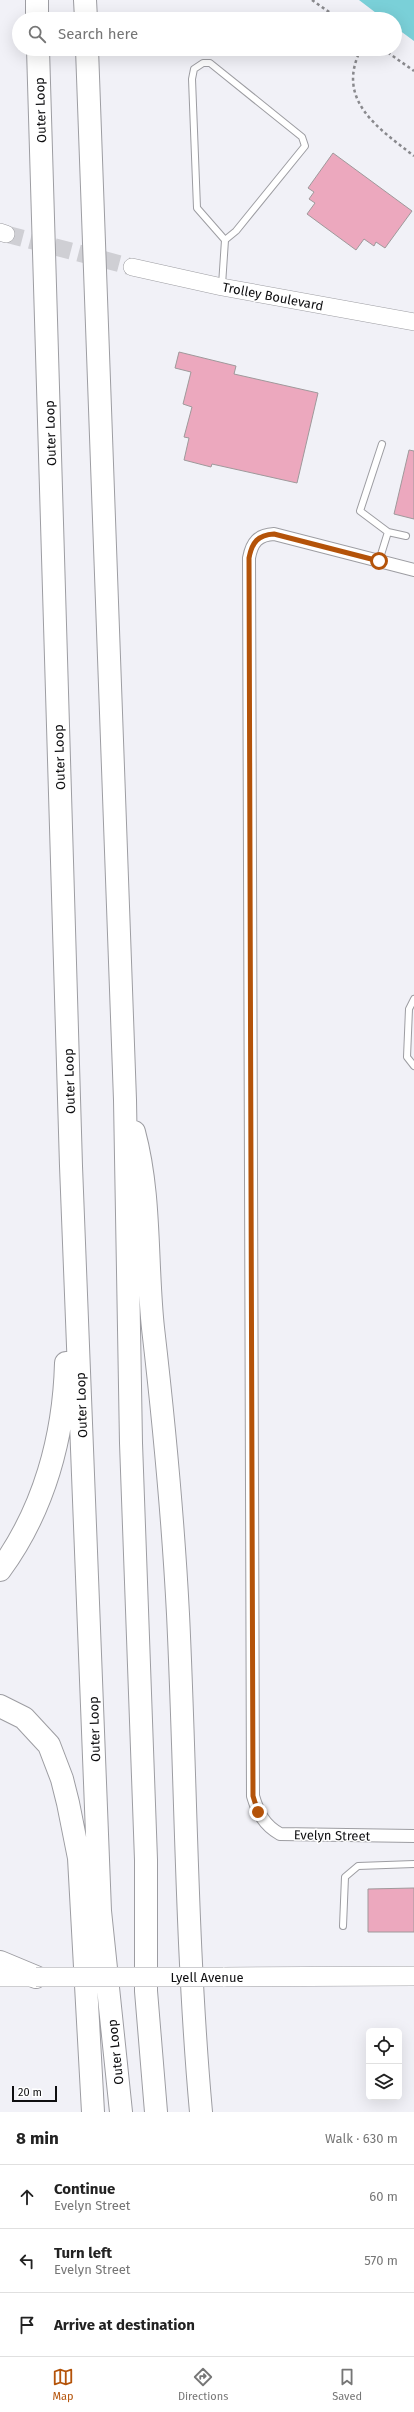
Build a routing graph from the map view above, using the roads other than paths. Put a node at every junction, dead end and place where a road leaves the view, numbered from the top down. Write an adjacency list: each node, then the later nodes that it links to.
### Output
1 (37, 0): 3 (highway)
2 (85, 0): 4 (highway)
3 (38, 12)
4 (86, 12)
5 (38, 56): 19 (highway, Outer Loop)
6 (87, 56): 18 (highway)
7 (225, 240): 7 (lane); 9 (lane)
8 (132, 267): 9 (street, Trolley Boulevard)
9 (222, 287): 10 (street, Trolley Boulevard)
10 (414, 322)
11 (382, 444): 12 (lane)
12 (388, 532): 13 (lane); 14 (lane)
13 (406, 536)
14 (379, 561): 15 (street, Evelyn Street); 23 (street, Evelyn Street)
15 (414, 570)
16 (414, 999): 17 (lane)
17 (414, 1066)
18 (126, 1100): 33 (highway); 34 (highway)
19 (71, 1166): 20 (highway); 22 (highway, Outer Loop)
20 (0, 1570)
21 (0, 1706): 24 (highway)
22 (97, 1817): 24 (highway); 32 (highway, Outer Loop)
23 (414, 1836)
24 (79, 1858): 31 (highway)
25 (414, 1864): 26 (lane)
26 (343, 1926)
27 (0, 1962): 29 (highway)
28 (0, 1976): 29 (main road, Lyell Avenue)
29 (36, 1976): 30 (main road, Lyell Avenue, bridge)
30 (414, 1976)
31 (93, 2112)
32 (121, 2112)
33 (156, 2112)
34 (201, 2112)

